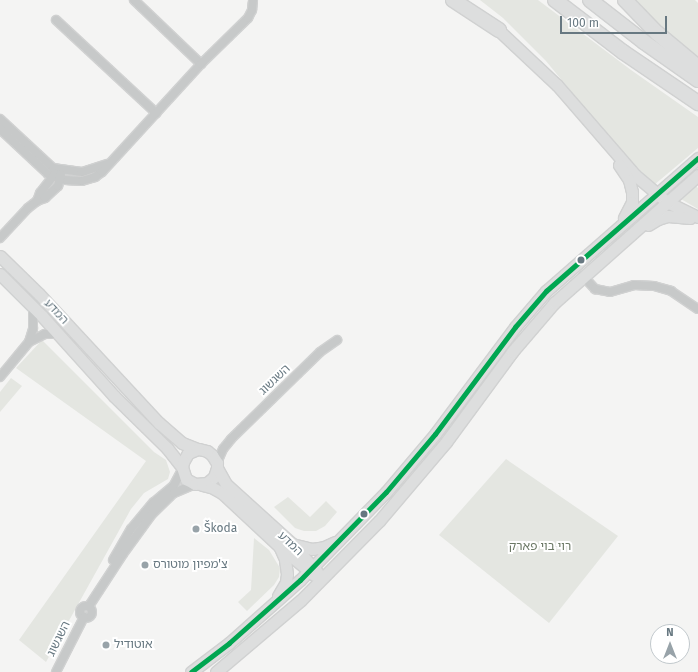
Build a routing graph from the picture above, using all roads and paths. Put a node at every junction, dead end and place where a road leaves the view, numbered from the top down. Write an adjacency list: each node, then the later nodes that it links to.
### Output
1 (134, 0): 12 (street)
2 (253, 0): 12 (street)
3 (453, 0): 10 (highway)
4 (463, 0): 10 (main road)
5 (550, 0): 11 (highway)
6 (555, 0): 11 (highway)
7 (590, 0): 14 (highway)
8 (625, 0): 13 (highway)
9 (56, 20): 16 (street)
10 (500, 30): 19 (main road)
11 (600, 35): 15 (highway)
12 (201, 64): 16 (street)
13 (698, 67)
14 (698, 80)
15 (698, 103)
16 (156, 113): 21 (street)
17 (0, 119): 22 (street)
18 (0, 130): 24 (street)
19 (598, 132): 26 (main road); 30 (main road)
20 (698, 158): 26 (main road)
21 (110, 163): 22 (street); 25 (street)
22 (60, 169): 24 (street); 25 (street)
23 (698, 175): 28 (main road)
24 (53, 176): 25 (street); 27 (street)
25 (61, 179): 27 (street)
26 (656, 194): 28 (main road); 30 (main road)
27 (37, 201): 31 (street)
28 (667, 202): 29 (main road); 32 (main road)
29 (698, 218): 32 (main road)
30 (619, 227): 47 (main road)
31 (0, 238)
32 (627, 238): 35 (main road)
33 (0, 256): 43 (main road, המדע)
34 (0, 274): 36 (main road, המדע)
35 (583, 276): 37 (street); 51 (main road)
36 (33, 307): 38 (main road, המדע); 40 (street)
37 (698, 309)
38 (58, 334): 40 (street); 45 (main road, המדע)
39 (337, 340): 42 (street, השגשוג)
40 (29, 342): 41 (street)
41 (0, 377)
42 (231, 439): 43 (street, השגשוג); 44 (street, השגשוג)
43 (202, 450): 44 (main road); 45 (main road)
44 (217, 466): 46 (main road); 48 (main road, המדע)
45 (182, 469): 46 (main road); 52 (street)
46 (198, 484): 49 (main road, המדע); 52 (street)
47 (344, 537): 48 (main road); 50 (main road)
48 (290, 543): 50 (main road, המדע)
49 (279, 546): 50 (main road, המדע); 53 (main road)
50 (312, 569): 51 (main road, המדע); 53 (main road)
51 (322, 579): 56 (main road)
52 (102, 585): 54 (street, השגשוג)
53 (270, 608): 55 (main road)
54 (56, 672)
55 (191, 672)
56 (216, 672)

